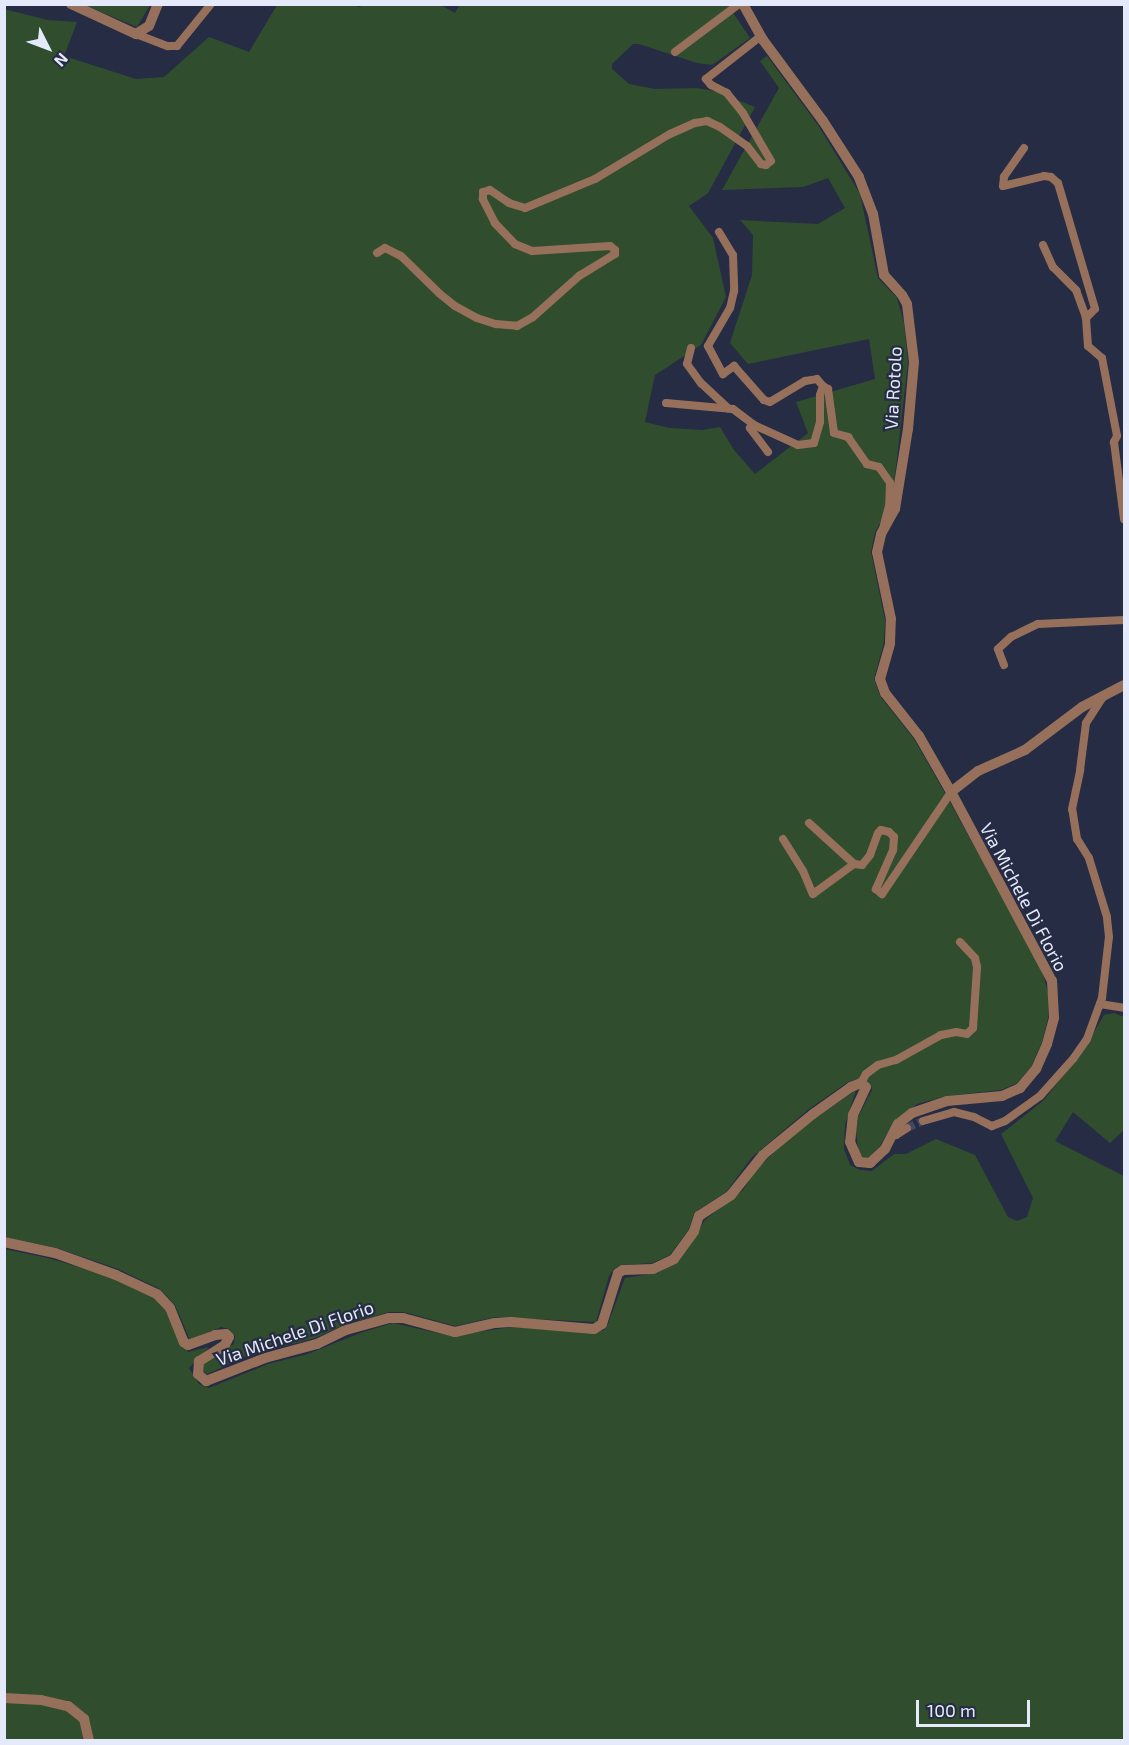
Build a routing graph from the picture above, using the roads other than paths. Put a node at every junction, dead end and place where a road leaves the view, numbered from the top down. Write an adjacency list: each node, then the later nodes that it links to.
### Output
1 (71, 4): 5 (street)
2 (158, 4): 5 (street)
3 (211, 4): 5 (street)
4 (741, 4): 6 (street, Via Rotolo); 7 (street)
5 (136, 34)
6 (761, 36): 11 (street); 20 (street, Via Rotolo)
7 (675, 52)
8 (1024, 148): 12 (street)
9 (719, 232): 14 (street)
10 (1043, 245): 12 (street)
11 (377, 253)
12 (1086, 318): 19 (street)
13 (691, 348): 16 (street)
14 (823, 386): 17 (street); 20 (street)
15 (666, 403): 16 (street)
16 (728, 408): 17 (street)
17 (754, 425): 18 (street)
18 (768, 453)
19 (1125, 519)
20 (885, 528): 25 (street, Via Rotolo)
21 (1125, 620): 22 (street)
22 (1004, 665)
23 (1125, 685): 24 (street)
24 (1104, 696): 25 (street); 30 (street)
25 (951, 792): 28 (street); 35 (street, Via Michele Di Florio)
26 (809, 823): 28 (street)
27 (783, 839): 28 (street)
28 (854, 864)
29 (960, 942): 32 (street)
30 (1100, 1004): 31 (street); 33 (street)
31 (1125, 1008)
32 (861, 1083): 35 (street, Via Michele Di Florio); 36 (street, Via Michele Di Florio)
33 (923, 1121)
34 (907, 1128): 35 (street)
35 (892, 1134)
36 (4, 1242)
37 (4, 1698): 38 (street)
38 (89, 1740)

